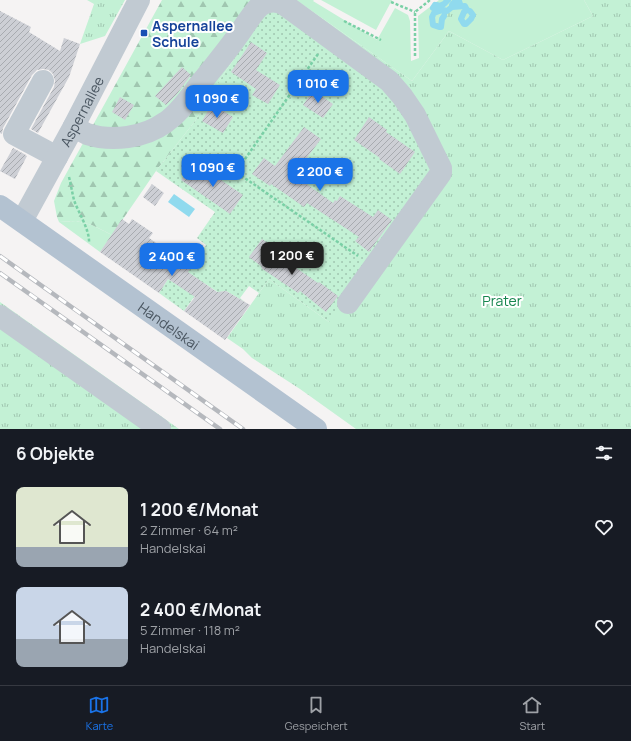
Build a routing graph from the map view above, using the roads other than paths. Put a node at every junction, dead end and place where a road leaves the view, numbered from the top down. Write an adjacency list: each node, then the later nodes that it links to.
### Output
1 (139, 0): 3 (street, Aspernallee)
2 (43, 81): 4 (street)
3 (74, 126): 5 (street, Aspernallee); 8 (street)
4 (7, 136): 5 (street)
5 (63, 165): 7 (street, Aspernallee)
6 (0, 206): 7 (main road, Handelskai)
7 (22, 221): 11 (main road, Handelskai)
8 (348, 303)
9 (0, 316): 10 (street)
10 (160, 429)
11 (316, 429)

